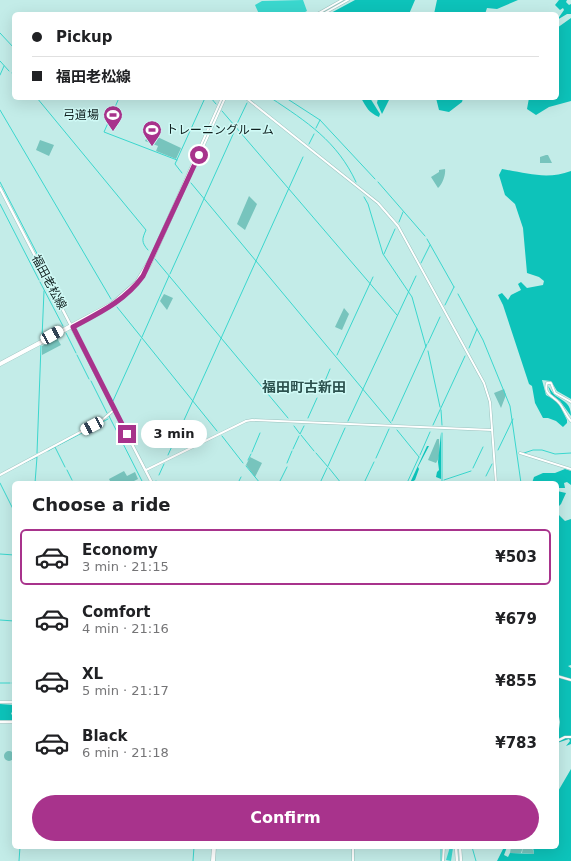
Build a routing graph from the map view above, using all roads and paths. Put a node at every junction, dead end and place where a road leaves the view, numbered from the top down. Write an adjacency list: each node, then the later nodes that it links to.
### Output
1 (342, 0): 3 (street)
2 (348, 0): 4 (street)
3 (321, 12)
4 (327, 12)
5 (221, 100): 9 (street)
6 (224, 100): 9 (street)
7 (249, 100): 14 (street)
8 (0, 188): 9 (main road, 福田老松線)
9 (72, 326): 10 (street); 12 (main road, 福田老松線)
10 (0, 364)
11 (571, 402): 13 (street)
12 (115, 409): 17 (main road, 福田老松線); 18 (street)
13 (571, 421)
14 (492, 430): 17 (street); 20 (street)
15 (520, 453): 16 (street)
16 (571, 469)
17 (146, 470): 19 (main road, 福田老松線)
18 (0, 475)
19 (151, 481)
20 (496, 481)
21 (559, 677): 22 (street)
22 (571, 680)
23 (0, 702): 24 (main road)
24 (12, 702)
25 (0, 722): 26 (main road)
26 (12, 722)
27 (571, 737): 28 (street)
28 (559, 740)
29 (214, 849): 34 (street)
30 (353, 849): 35 (street)
31 (444, 849): 36 (street)
32 (456, 849): 37 (main road)
33 (461, 849): 38 (main road)
34 (213, 861)
35 (353, 861)
36 (443, 861)
37 (457, 861)
38 (461, 861)

